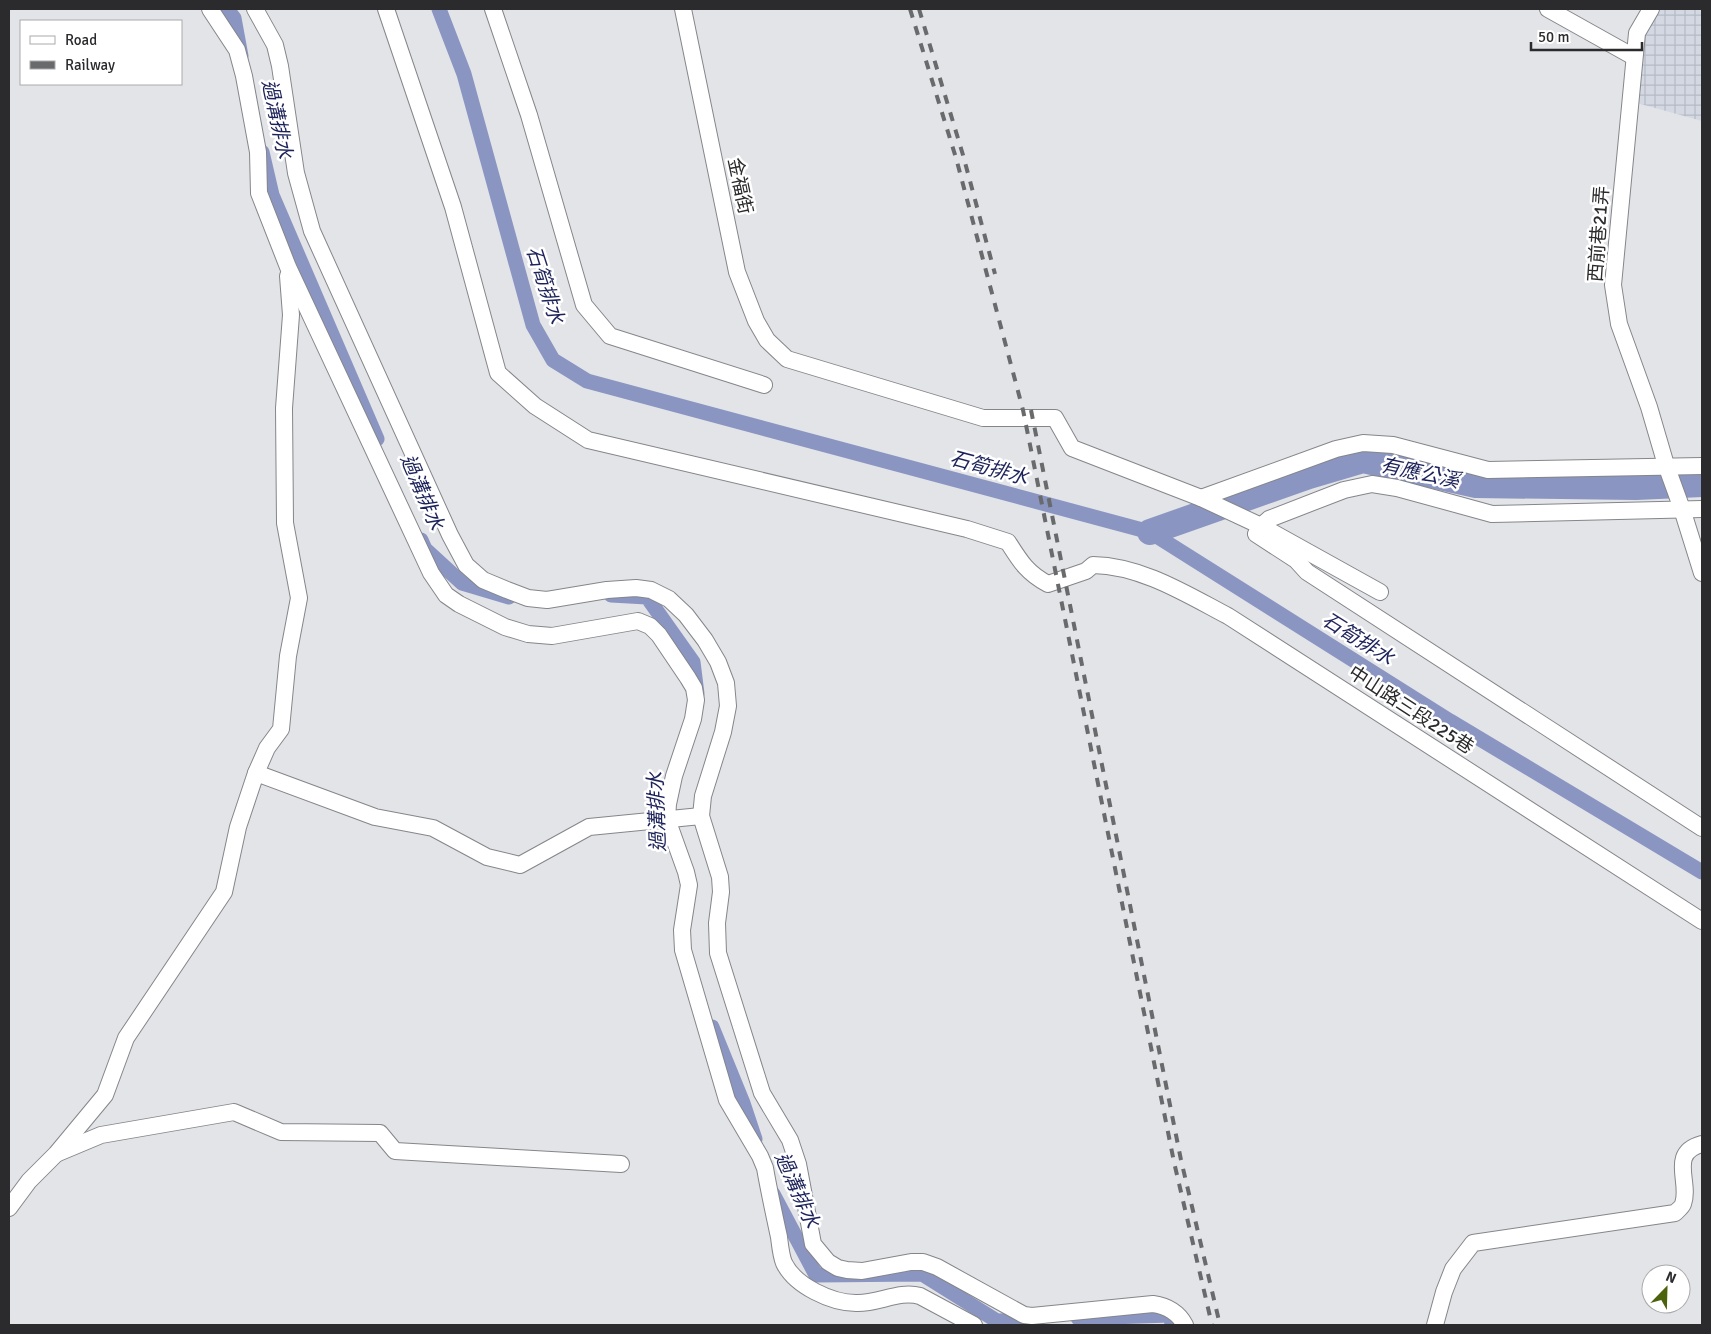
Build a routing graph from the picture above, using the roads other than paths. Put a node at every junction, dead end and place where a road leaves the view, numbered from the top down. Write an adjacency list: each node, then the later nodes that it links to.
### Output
1 (210, 9): 9 (street)
2 (255, 9): 20 (street)
3 (386, 9): 23 (street, 中山路三段225巷)
4 (492, 9): 10 (street)
5 (683, 9): 13 (street, 金福街)
6 (1548, 9): 8 (street)
7 (1651, 9): 8 (street, 西前巷21弄)
8 (1634, 57): 12 (street, 西前巷21弄)
9 (288, 267): 19 (street); 21 (street)
10 (764, 385)
11 (1702, 466): 12 (street)
12 (1667, 468): 13 (street); 14 (street, 西前巷21弄)
13 (1201, 498): 16 (street)
14 (1681, 508): 15 (street); 16 (street); 17 (street, 西前巷21弄)
15 (1702, 509)
16 (1261, 526): 18 (street); 22 (street)
17 (1702, 573)
18 (1380, 592)
19 (256, 773): 21 (street); 25 (street)
20 (702, 816): 21 (street); 29 (street)
21 (667, 819): 28 (street)
22 (1702, 828)
23 (1702, 921)
24 (1702, 1144): 30 (street)
25 (56, 1154): 26 (street); 27 (street)
26 (621, 1164)
27 (9, 1208)
28 (974, 1325)
29 (1185, 1325)
30 (1435, 1325)

